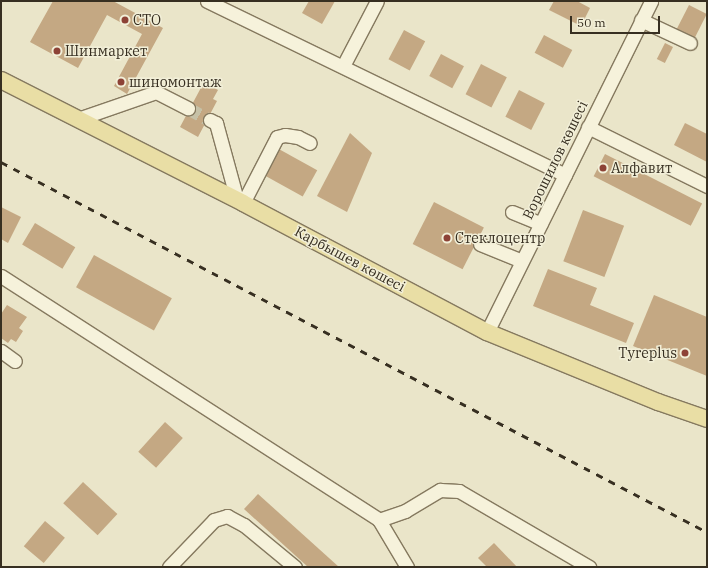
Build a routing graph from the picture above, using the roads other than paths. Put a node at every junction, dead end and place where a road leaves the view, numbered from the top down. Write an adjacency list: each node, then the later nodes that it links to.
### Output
1 (207, 1): 6 (street)
2 (377, 1): 6 (street)
3 (651, 1): 4 (street, Ворошилов көшесі)
4 (642, 20): 5 (street); 11 (street, Ворошилов көшесі)
5 (690, 43)
6 (342, 66): 13 (street)
7 (1, 80): 9 (main road, Карбышев көшесі)
8 (188, 108): 9 (street)
9 (78, 119): 15 (main road, Карбышев көшесі)
10 (210, 120): 15 (street)
11 (588, 127): 13 (street, Ворошилов көшесі); 14 (street)
12 (310, 143): 15 (street)
13 (565, 175): 17 (street, Ворошилов көшесі)
14 (707, 186)
15 (240, 202): 21 (main road, Карбышев көшесі)
16 (512, 212): 17 (street)
17 (541, 224): 19 (street, Ворошилов көшесі)
18 (480, 244): 19 (street)
19 (522, 261): 21 (street, Ворошилов көшесі)
20 (1, 276): 25 (street)
21 (487, 332): 24 (main road, Карбышев көшесі)
22 (1, 351): 23 (street)
23 (15, 361)
24 (707, 419)
25 (379, 520): 28 (street); 29 (street)
26 (169, 567): 27 (street)
27 (295, 567)
28 (407, 567)
29 (590, 567)

